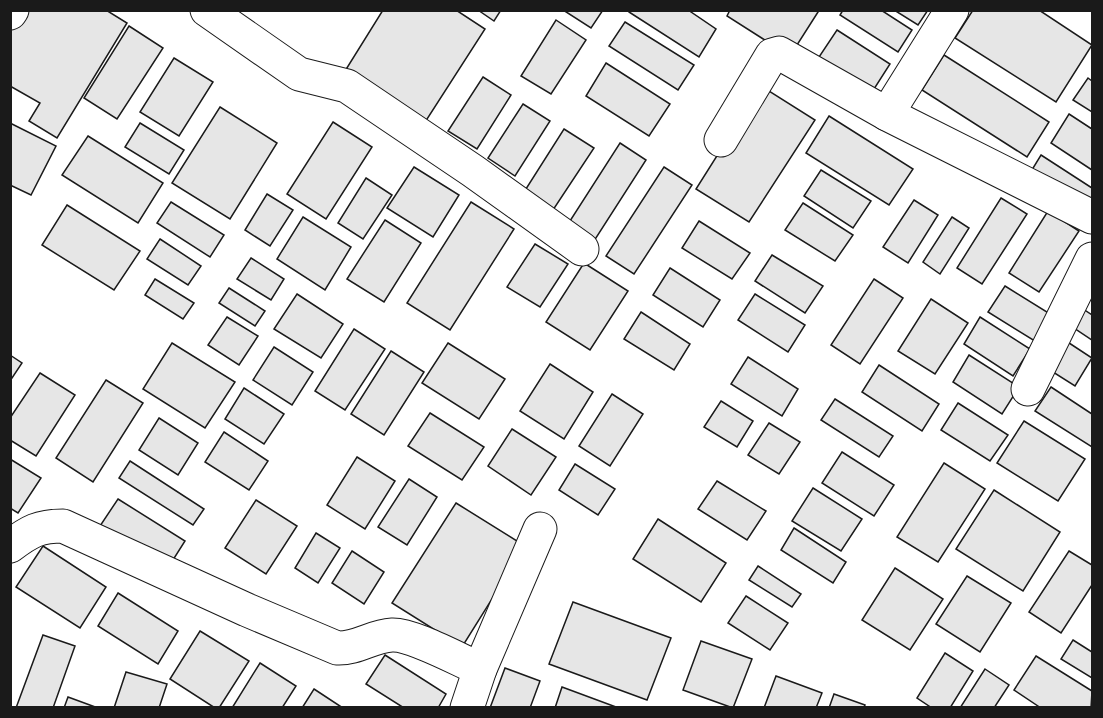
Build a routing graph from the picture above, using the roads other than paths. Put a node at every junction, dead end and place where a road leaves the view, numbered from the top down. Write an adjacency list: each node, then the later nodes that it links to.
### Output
1 (207, 10): 6 (street)
2 (952, 10): 3 (street)
3 (887, 114): 4 (street); 5 (street)
4 (721, 141)
5 (1092, 217)
6 (582, 249)
7 (1092, 259): 8 (street)
8 (1028, 388)
9 (540, 529): 11 (street)
10 (10, 546): 11 (street)
11 (480, 669): 12 (street)
12 (467, 708)

